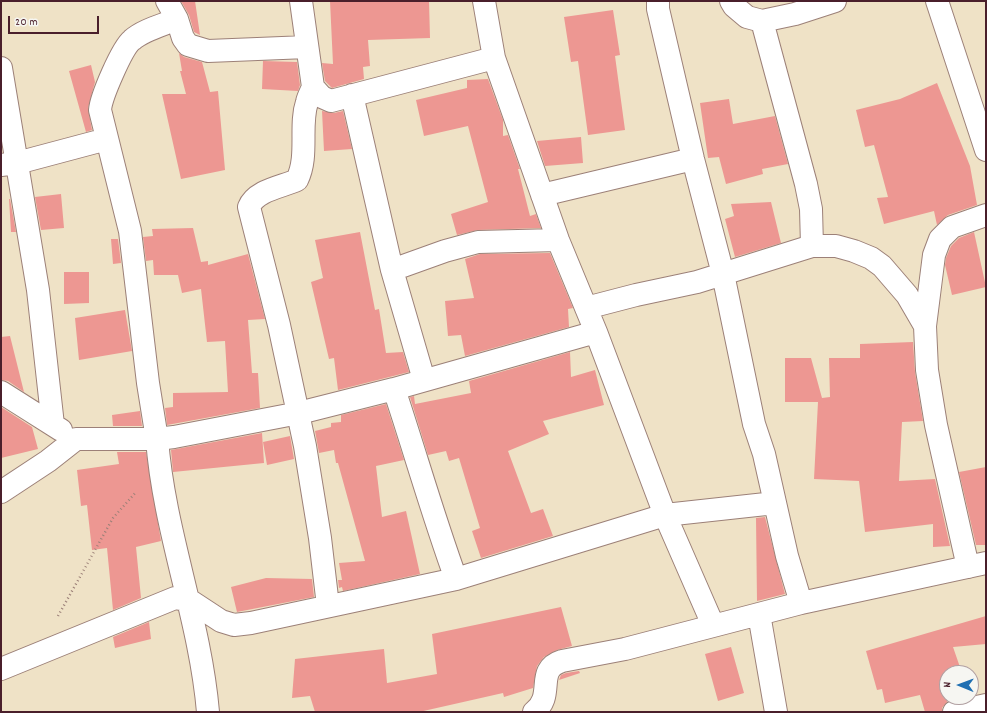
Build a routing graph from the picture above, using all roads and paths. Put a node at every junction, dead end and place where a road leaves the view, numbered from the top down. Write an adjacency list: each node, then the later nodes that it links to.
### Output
1 (301, 1): 9 (street)
2 (484, 1): 10 (street)
3 (658, 1): 16 (street)
4 (731, 1): 8 (street)
5 (835, 1): 8 (street)
6 (937, 1): 15 (street)
7 (172, 10): 9 (street); 14 (street)
8 (762, 21): 21 (street)
9 (307, 47): 12 (street)
10 (494, 58): 13 (street); 18 (street)
11 (1, 68): 17 (street)
12 (313, 87): 13 (street); 30 (street)
13 (352, 95): 22 (street)
14 (107, 139): 17 (street); 33 (street)
15 (986, 150)
16 (693, 159): 18 (street); 23 (street)
17 (9, 164): 31 (street)
18 (542, 195): 20 (street)
19 (986, 215): 25 (street)
20 (558, 240): 22 (street); 24 (street)
21 (812, 246): 23 (street); 25 (street)
22 (392, 270): 27 (street)
23 (723, 274): 24 (street); 36 (street)
24 (586, 308): 26 (street)
25 (925, 326): 38 (street)
26 (596, 332): 27 (street); 37 (street)
27 (424, 380): 28 (street)
28 (394, 389): 30 (street); 39 (street)
29 (2, 395): 31 (street)
30 (299, 413): 33 (street); 42 (street)
31 (53, 425): 32 (street)
32 (76, 439): 33 (street); 35 (street)
33 (157, 439): 34 (street)
34 (159, 466): 40 (street); 45 (path)
35 (1, 492)
36 (775, 504): 37 (street); 41 (street)
37 (665, 515): 39 (street); 44 (street)
38 (977, 565): 41 (street)
39 (456, 579): 42 (street)
40 (189, 600): 42 (street); 45 (street); 48 (street)
41 (801, 603): 43 (street)
42 (328, 606)
43 (759, 614): 44 (street); 50 (street)
44 (713, 626): 49 (street)
45 (37, 653): 46 (street)
46 (1, 669)
47 (986, 705): 51 (street)
48 (208, 712)
49 (534, 712)
50 (776, 712)
51 (954, 712)

